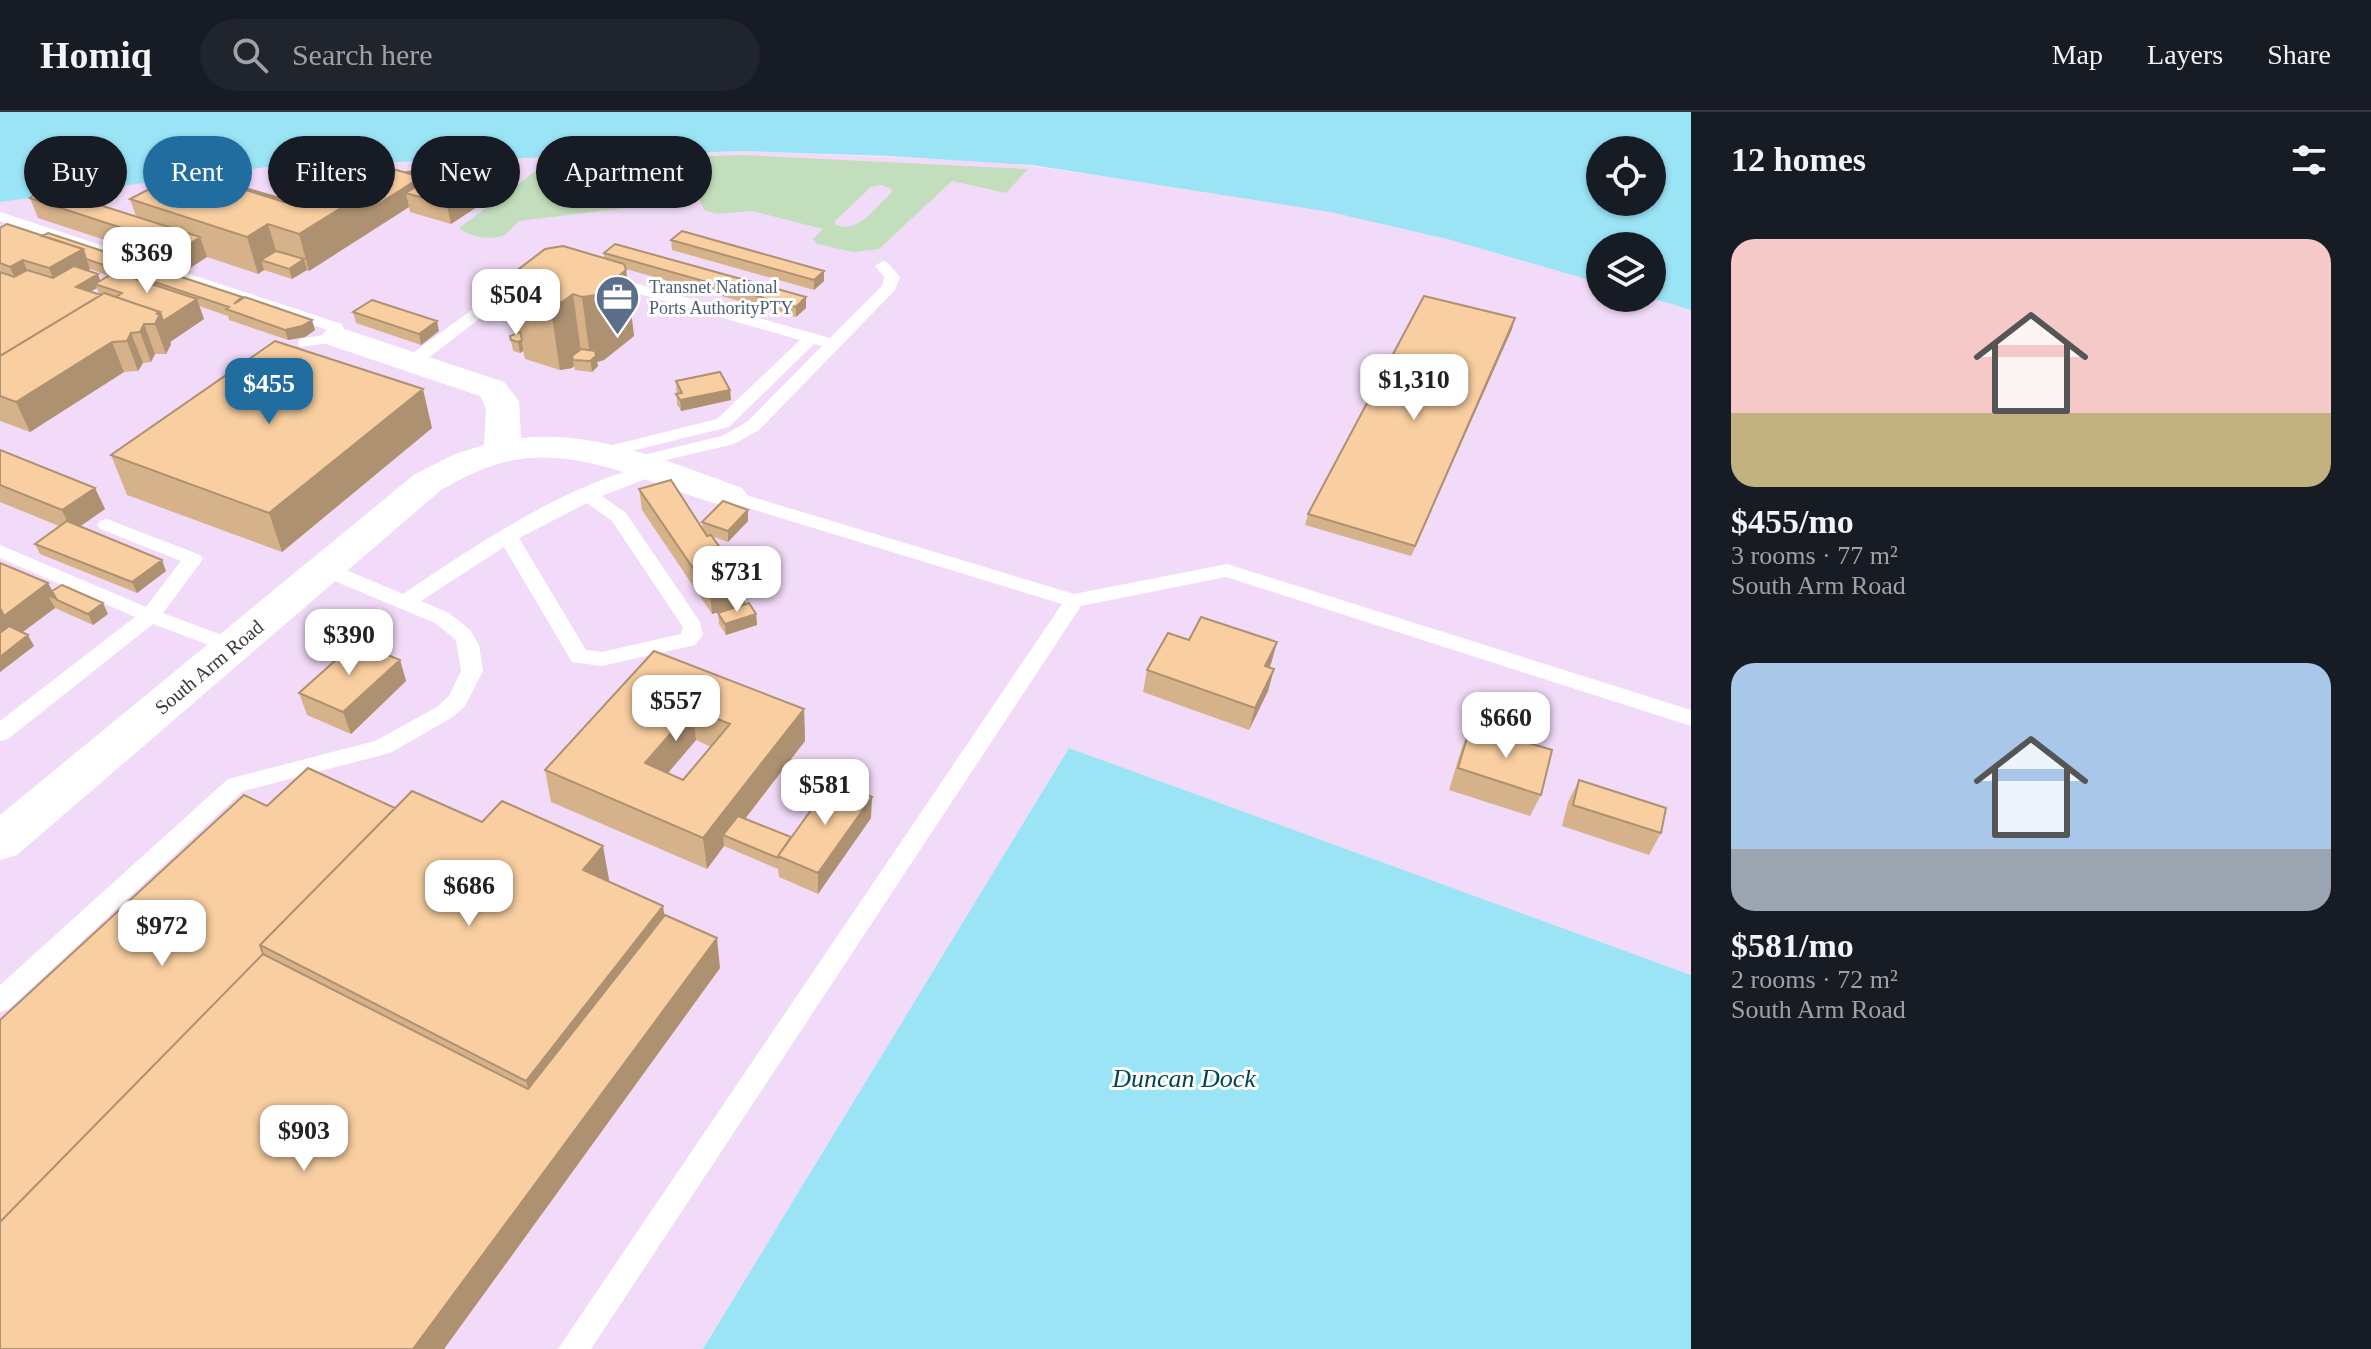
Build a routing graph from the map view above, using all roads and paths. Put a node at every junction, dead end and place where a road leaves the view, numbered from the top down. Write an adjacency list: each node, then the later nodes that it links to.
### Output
1 (0, 216): 6 (lane)
2 (883, 266): 7 (lane)
3 (559, 267): 8 (lane)
4 (588, 275): 5 (lane)
5 (811, 338): 7 (lane); 10 (lane)
6 (322, 340): 8 (street)
7 (833, 344): 10 (lane)
8 (412, 362): 9 (street)
9 (502, 450): 10 (street, South Arm Road); 16 (street, South Arm Road)
10 (629, 462): 11 (lane); 12 (street, South Arm Road)
11 (587, 494): 14 (lane); 14 (lane)
12 (729, 496): 17 (lane)
13 (107, 525): 19 (lane)
14 (507, 535): 18 (lane)
15 (0, 551): 19 (lane)
16 (327, 570): 18 (lane); 20 (street, South Arm Road)
17 (1074, 601): 21 (lane); 25 (lane)
18 (406, 602): 24 (lane)
19 (150, 616): 20 (lane); 22 (lane)
20 (233, 647): 23 (street, South Arm Road)
21 (1691, 718)
22 (0, 733)
23 (0, 842)
24 (0, 1001)
25 (573, 1349)

